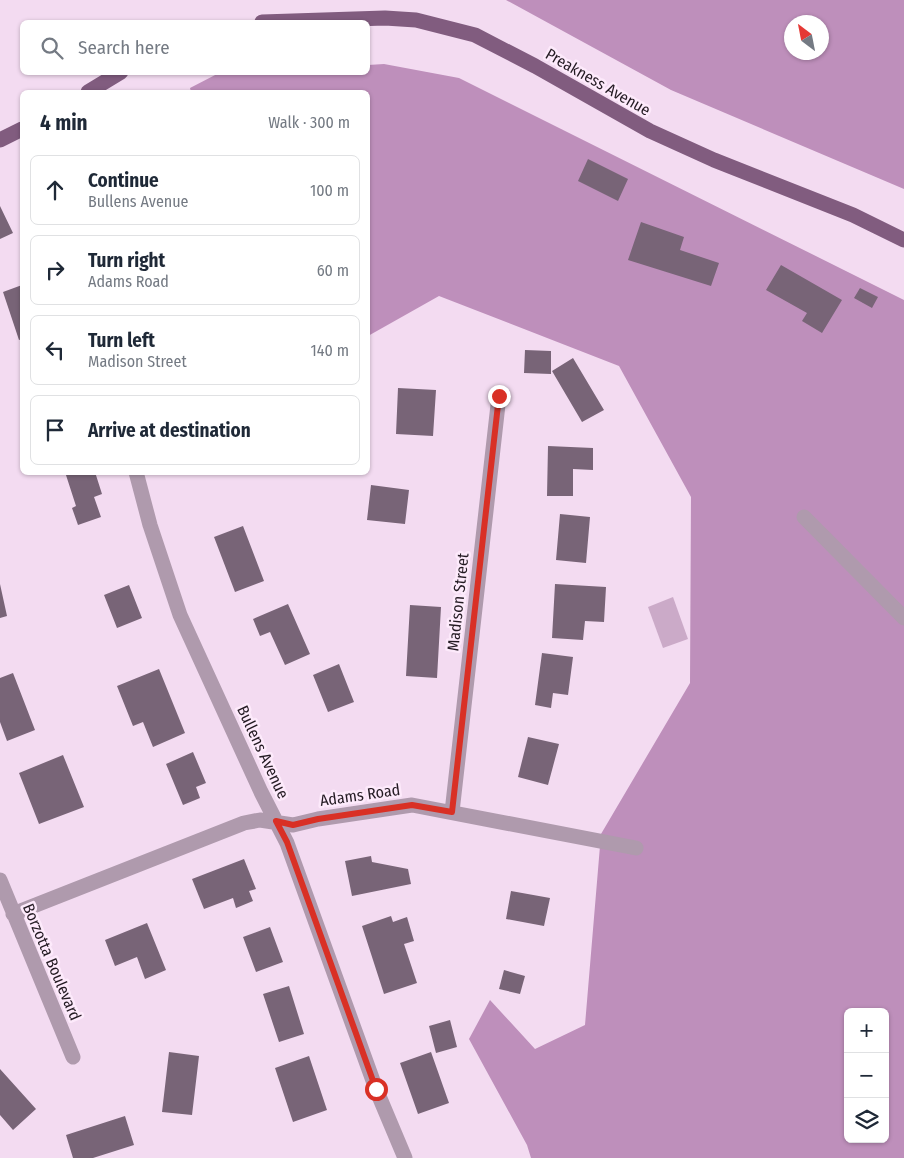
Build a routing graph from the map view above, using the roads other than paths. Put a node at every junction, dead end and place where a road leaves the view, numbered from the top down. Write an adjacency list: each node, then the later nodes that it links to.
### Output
1 (354, 20): 6 (main road, Preakness Avenue)
2 (116, 75): 3 (main road)
3 (91, 90)
4 (20, 133): 5 (main road)
5 (0, 140)
6 (904, 240)
7 (499, 396): 11 (street, Madison Street)
8 (137, 475): 12 (street, Bullens Avenue)
9 (804, 517): 10 (street)
10 (904, 618)
11 (452, 812): 12 (street, Adams Road); 13 (street, Adams Road)
12 (276, 821): 15 (street, Adams Road); 17 (street, Bullens Avenue)
13 (636, 848)
14 (0, 880): 15 (street, Borzotta Boulevard)
15 (13, 914): 16 (street, Borzotta Boulevard)
16 (73, 1057)
17 (405, 1158)

